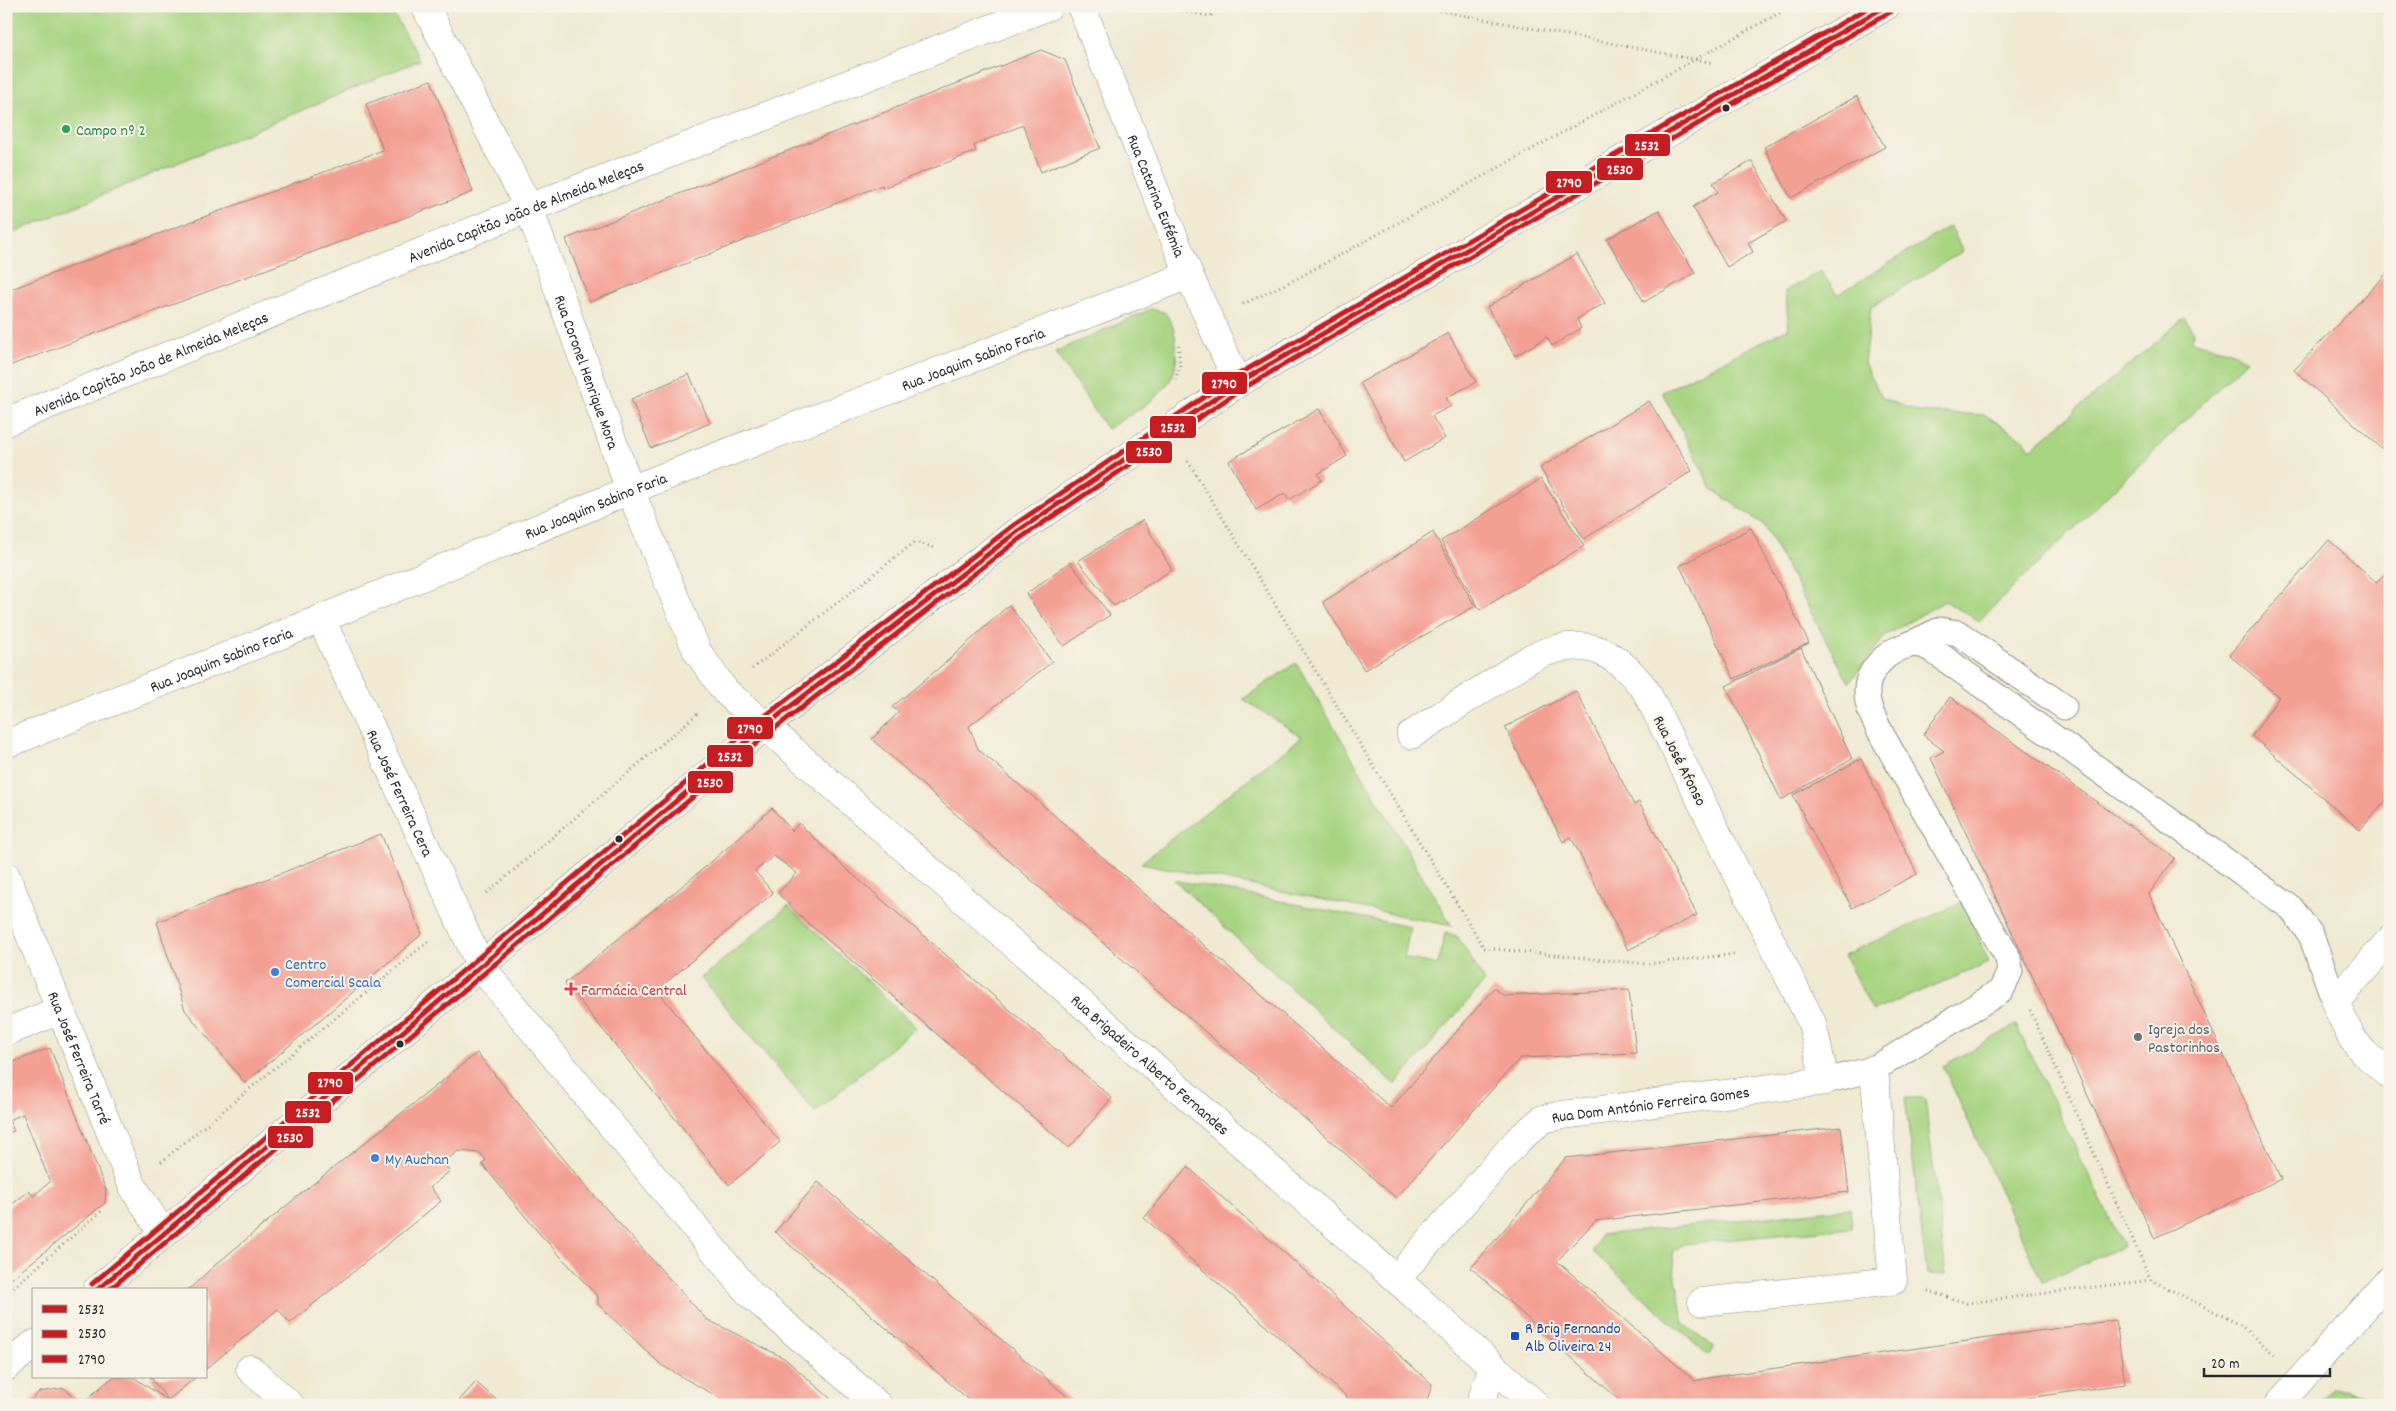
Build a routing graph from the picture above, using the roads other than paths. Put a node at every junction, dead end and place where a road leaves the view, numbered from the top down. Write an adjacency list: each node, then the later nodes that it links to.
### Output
1 (425, 6): 5 (street, Rua Coronel Henrique Mora)
2 (1049, 6): 5 (street, Avenida Capitão João de Almeida Meleças)
3 (1081, 6): 6 (street, Rua Catarina Eufémia)
4 (1886, 6): 7 (street)
5 (529, 208): 8 (street, Avenida Capitão João de Almeida Meleças); 9 (street, Rua Coronel Henrique Mora)
6 (1189, 275): 7 (street, Rua Catarina Eufémia); 9 (street, Rua Joaquim Sabino Faria)
7 (1238, 383): 13 (street)
8 (6, 422)
9 (630, 490): 10 (street, Rua Joaquim Sabino Faria); 13 (street, Rua Coronel Henrique Mora)
10 (321, 619): 15 (street, Rua Joaquim Sabino Faria); 18 (street, Rua José Ferreira Cera)
11 (1906, 646): 12 (lane); 19 (lane); 22 (lane)
12 (2064, 707)
13 (765, 726): 18 (street); 26 (street, Rua Brigadeiro Alberto Fernandes)
14 (1411, 735): 24 (street, Rua José Afonso)
15 (6, 744)
16 (6, 876): 20 (street, Rua José Ferreira Tarré)
17 (2390, 940): 19 (street)
18 (481, 967): 25 (street); 35 (street, Rua José Ferreira Cera)
19 (2336, 1002): 23 (street)
20 (60, 1010): 21 (street); 25 (street, Rua José Ferreira Tarré)
21 (6, 1032)
22 (1874, 1070): 24 (lane); 29 (street)
23 (2390, 1075)
24 (1825, 1081): 26 (street, Rua Dom António Ferreira Gomes)
25 (162, 1234): 28 (street)
26 (1396, 1279): 31 (street, Rua Brigadeiro Alberto Fernandes)
27 (2390, 1279): 38 (street)
28 (99, 1288)
29 (1702, 1302)
30 (32, 1346): 32 (street)
31 (1493, 1366): 36 (street); 37 (street, Rua Brigadeiro Alberto Fernandes)
32 (6, 1368)
33 (250, 1369): 34 (street)
34 (290, 1405)
35 (878, 1405)
36 (1480, 1405)
37 (1536, 1405)
38 (2278, 1405)

